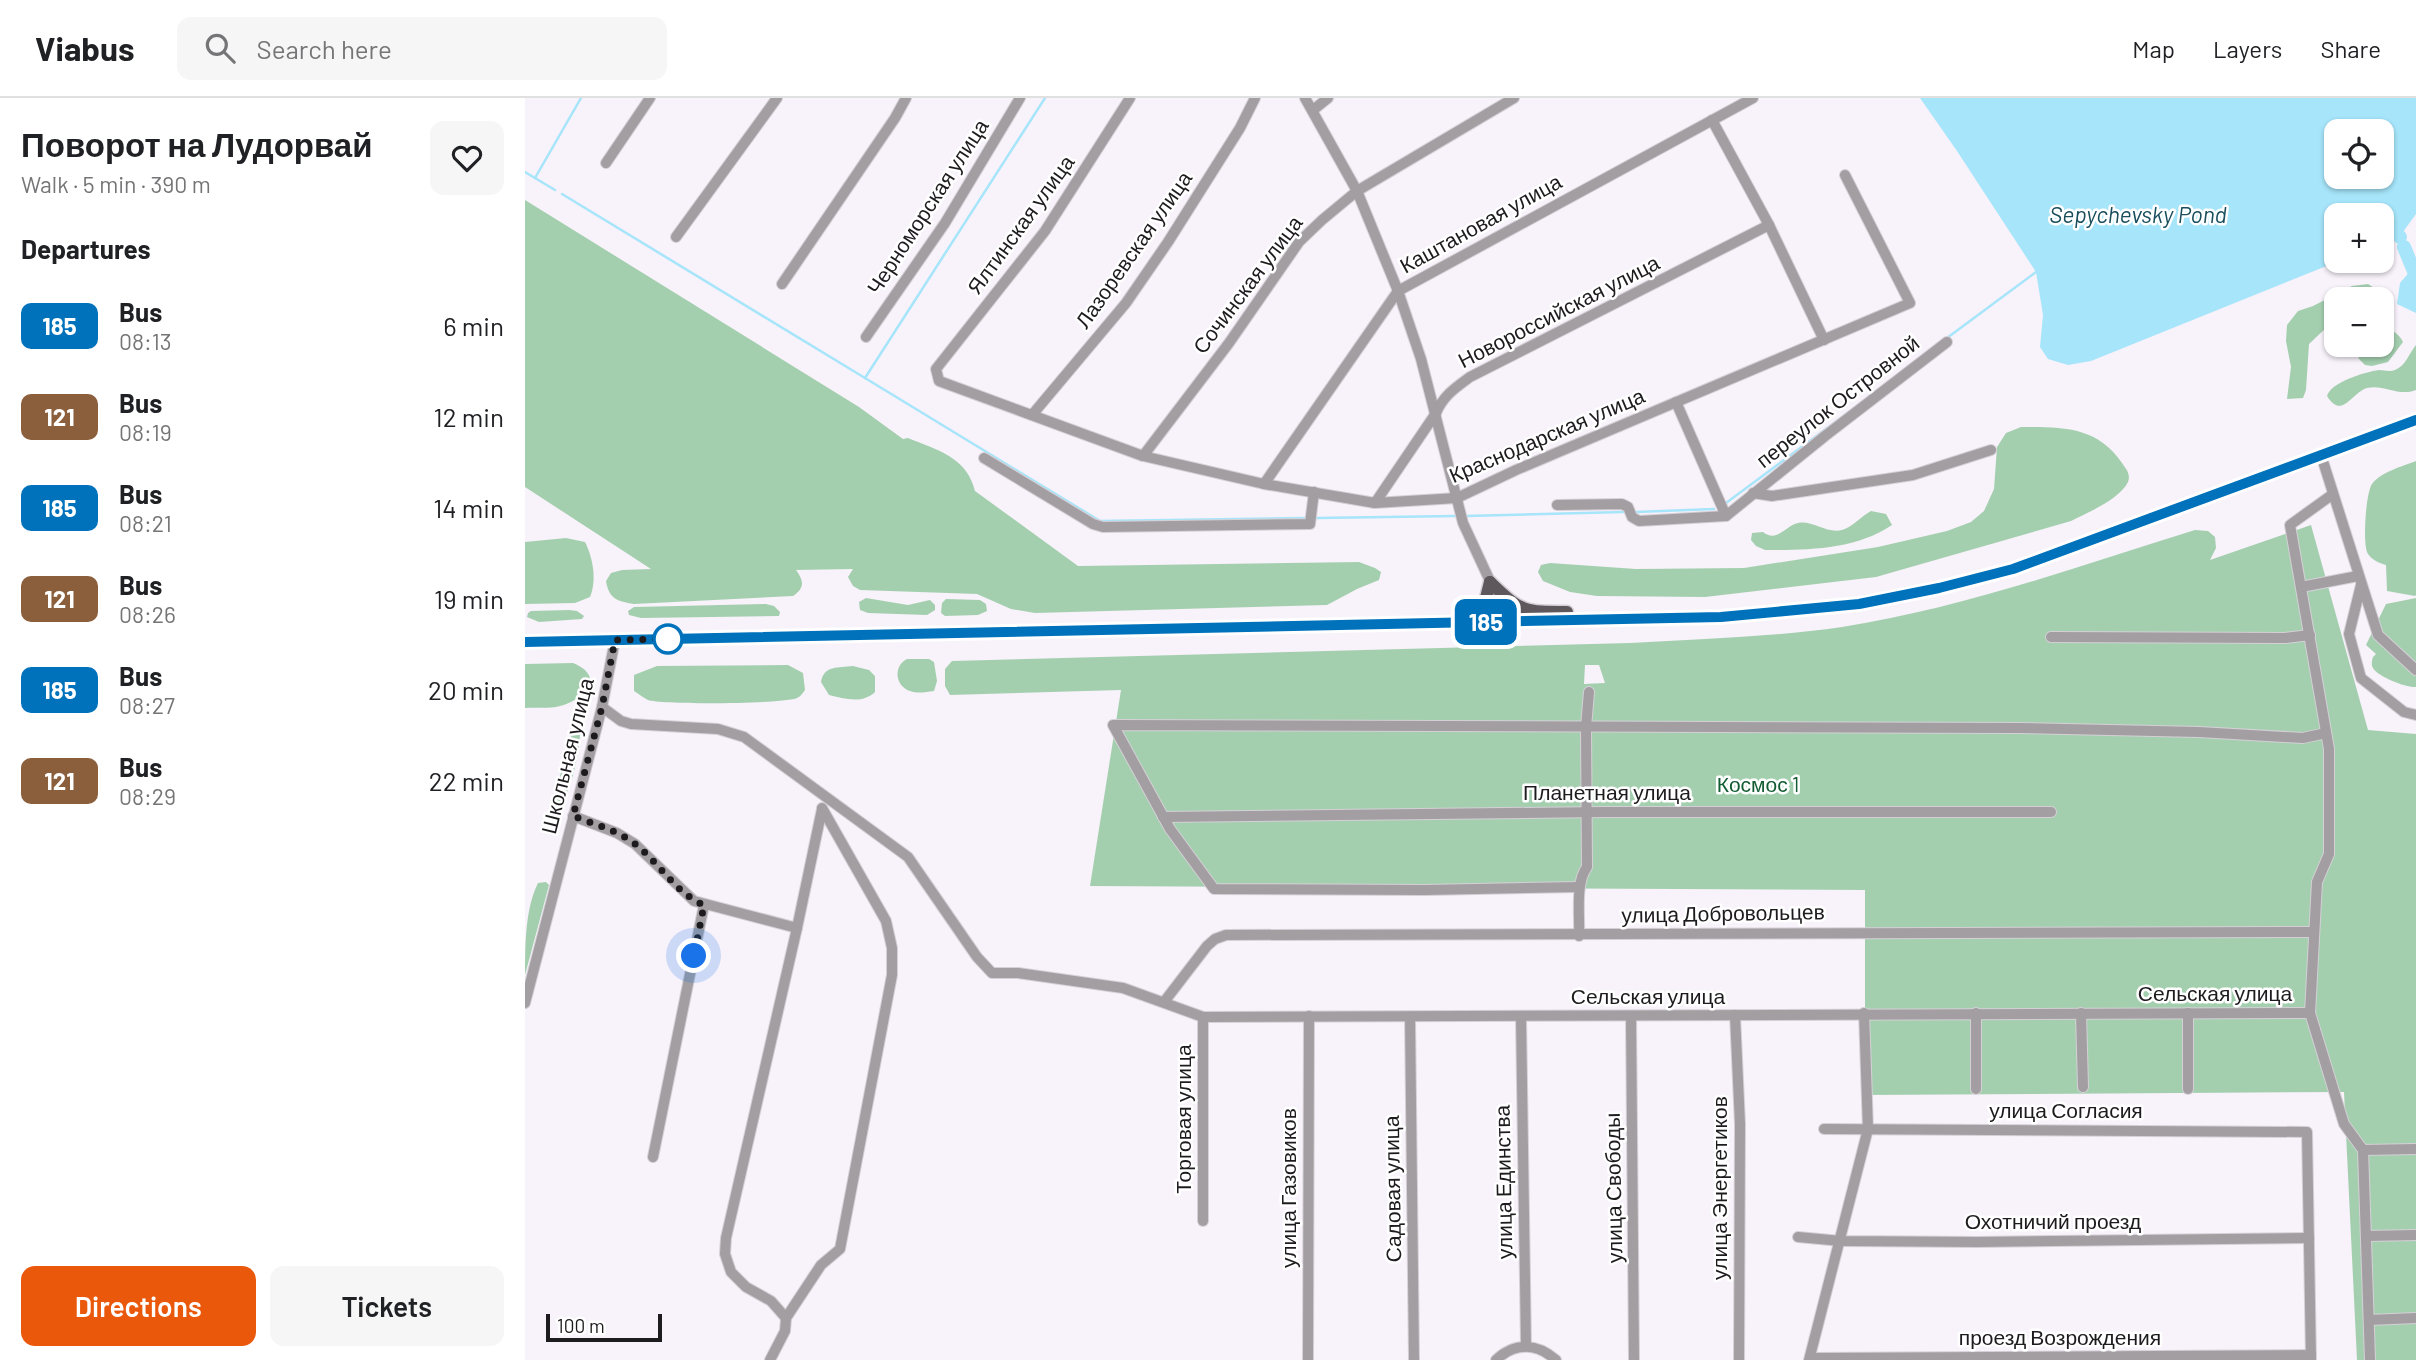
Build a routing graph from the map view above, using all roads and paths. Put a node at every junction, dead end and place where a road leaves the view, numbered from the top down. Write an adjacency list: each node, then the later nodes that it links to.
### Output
1 (650, 98): 13 (street)
2 (777, 98): 17 (street)
3 (906, 98): 18 (street)
4 (1020, 98): 20 (street, Черноморская улица)
5 (1130, 98): 23 (street, Ялтинская улица)
6 (1255, 98): 26 (street, Лазоревская улица)
7 (1305, 98): 11 (street)
8 (1328, 98): 11 (street)
9 (1514, 98): 15 (street, Сочинская улица)
10 (1753, 98): 12 (street, Каштановая улица)
11 (1313, 110): 15 (street)
12 (1712, 120): 16 (street); 19 (street, Каштановая улица)
13 (605, 163)
14 (1845, 175): 21 (street, Краснодарская улица)
15 (1357, 191): 19 (street); 30 (street, Сочинская улица)
16 (1769, 225): 21 (street); 25 (street, Новороссийская улица)
17 (676, 237)
18 (782, 284)
19 (1398, 291): 25 (street); 32 (street, Каштановая улица)
20 (866, 337)
21 (1824, 340): 24 (street, Краснодарская улица)
22 (1947, 342): 34 (street, переулок Островной)
23 (936, 369): 26 (street, Краснодарская улица)
24 (1676, 402): 36 (street, Краснодарская улица); 39 (street)
25 (1436, 413): 36 (street); 37 (street, Новороссийская улица)
26 (1032, 415): 30 (street, Краснодарская улица)
27 (2416, 420): 29 (main road)
28 (1991, 450): 34 (street)
29 (2321, 455): 35 (street); 43 (main road)
30 (1143, 456): 32 (street, Краснодарская улица)
31 (984, 458): 33 (street)
32 (1264, 484): 33 (street, Краснодарская улица)
33 (1314, 492): 37 (street, Краснодарская улица)
34 (1753, 493): 39 (street, переулок Островной)
35 (2333, 495): 40 (street); 42 (street)
36 (1457, 498): 37 (street, Краснодарская улица); 41 (street)
37 (1375, 503)
38 (1557, 505): 39 (street)
39 (1726, 516)
40 (2360, 580): 42 (street); 50 (street); 53 (street)
41 (1490, 582): 43 (main road); 44 (street); 45 (main road)
42 (2301, 587): 46 (street)
43 (1701, 618): 44 (main road)
44 (1509, 622): 45 (main road)
45 (1463, 623): 48 (main road)
46 (2310, 635): 47 (street); 55 (street)
47 (2051, 637)
48 (615, 640): 49 (main road); 52 (street, Школьная улица)
49 (525, 642)
50 (2416, 670)
51 (1589, 692): 54 (street)
52 (602, 707): 56 (street); 60 (street, Школьная улица)
53 (2416, 715)
54 (1585, 727): 55 (street); 58 (street); 61 (street)
55 (2326, 733): 65 (street)
56 (819, 793): 57 (street); 68 (street, Сельская улица)
57 (822, 809): 64 (street); 94 (street)
58 (1587, 812): 59 (street, Планетная улица); 61 (street, Планетная улица); 62 (street)
59 (2051, 812)
60 (573, 816): 63 (street); 67 (street, Школьная улица)
61 (1163, 817): 62 (street)
62 (1579, 887): 66 (street)
63 (704, 905): 64 (street); 87 (street)
64 (797, 928): 94 (street)
65 (2314, 932): 66 (street, улица Добровольцев); 73 (street)
66 (1579, 936): 68 (street, улица Добровольцев)
67 (526, 996)
68 (1164, 1002): 77 (street, Сельская улица)
69 (1864, 1013): 70 (street, Сельская улица); 74 (street, Сельская улица); 84 (street)
70 (1976, 1013): 71 (street, Сельская улица); 81 (street)
71 (2081, 1013): 72 (street, Сельская улица); 80 (street)
72 (2188, 1013): 73 (street, Сельская улица); 82 (street)
73 (2311, 1013): 86 (street)
74 (1735, 1015): 76 (street, Сельская улица); 106 (street, улица Энергетиков)
75 (1309, 1016): 77 (street, Сельская улица); 78 (street, Сельская улица); 101 (street, улица Газовиков)
76 (1631, 1016): 79 (street, Сельская улица); 105 (street, улица Свободы)
77 (1203, 1017): 88 (street, Торговая улица)
78 (1410, 1017): 79 (street, Сельская улица); 102 (street, Садовая улица)
79 (1521, 1017): 97 (street, улица Единства)
80 (2083, 1087)
81 (1976, 1089)
82 (2187, 1089)
83 (1824, 1129): 84 (street, улица Согласия)
84 (1867, 1129): 92 (street, улица Согласия); 93 (street)
85 (2416, 1149): 86 (street)
86 (2363, 1150): 90 (street)
87 (653, 1157)
88 (1203, 1221)
89 (2416, 1234): 90 (street)
90 (2366, 1236): 96 (street)
91 (1798, 1237): 93 (street, Охотничий проезд)
92 (2309, 1238): 93 (street, Охотничий проезд); 98 (street)
93 (1841, 1241): 99 (street)
94 (786, 1318): 100 (street)
95 (2416, 1318): 96 (street)
96 (2369, 1320): 107 (street)
97 (1526, 1346): 103 (street); 104 (street)
98 (2311, 1358): 99 (street, проезд Возрождения)
99 (1810, 1359)
100 (770, 1360)
101 (1308, 1360)
102 (1414, 1360)
103 (1496, 1360)
104 (1556, 1360)
105 (1635, 1360)
106 (1739, 1360)
107 (2370, 1360)

